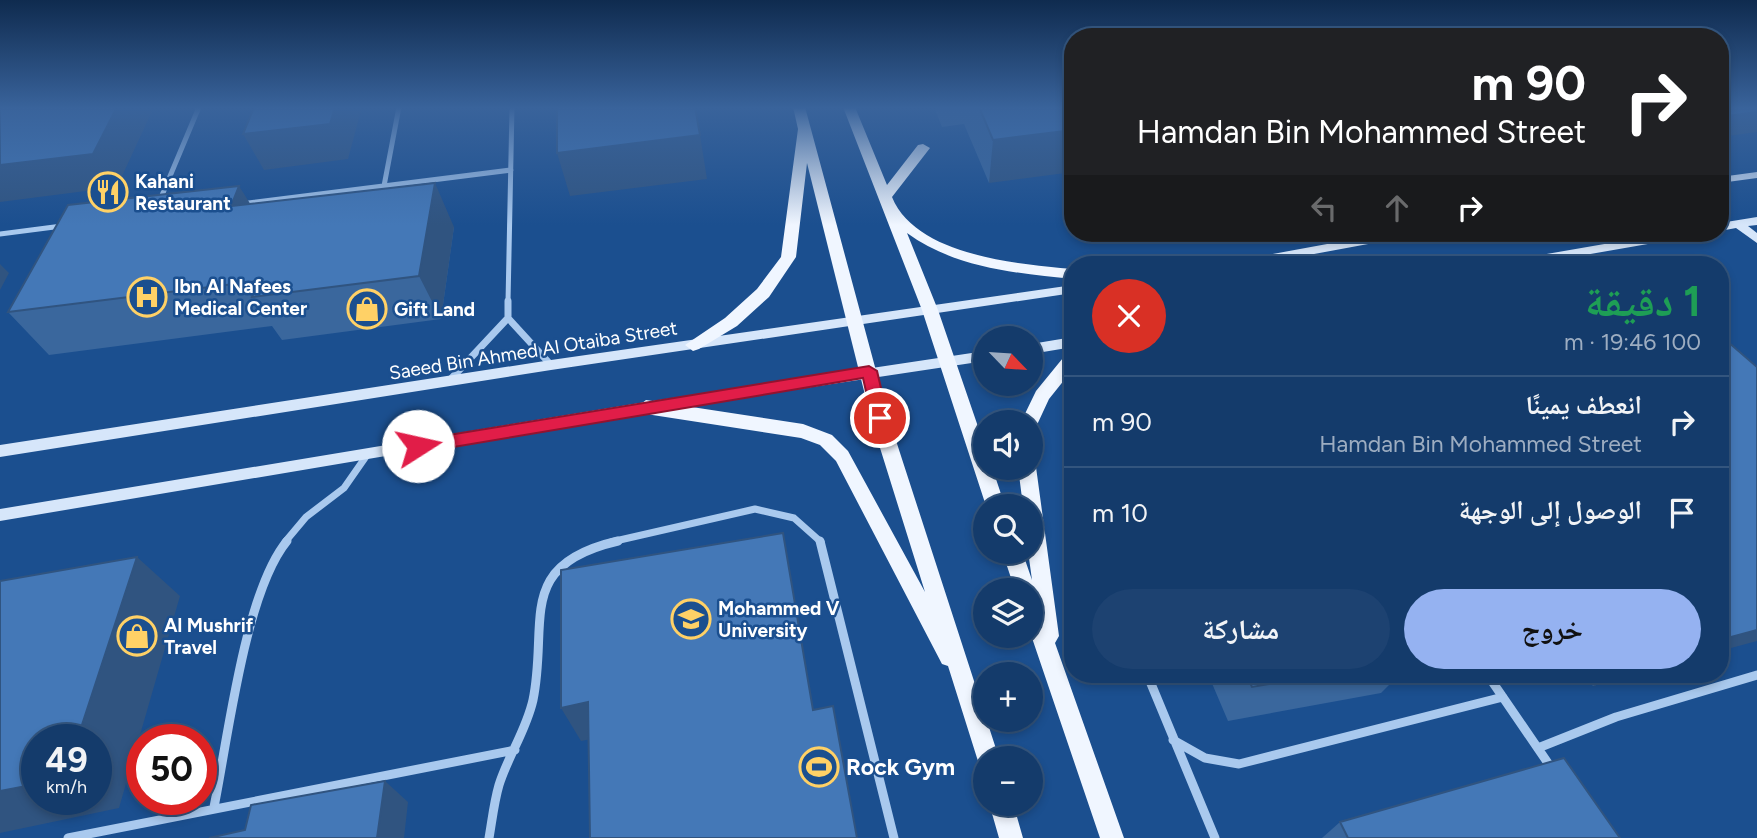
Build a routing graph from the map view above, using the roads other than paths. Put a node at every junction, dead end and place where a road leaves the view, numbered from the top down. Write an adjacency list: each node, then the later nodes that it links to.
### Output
1 (182, 146): 13 (street)
2 (392, 146): 11 (street)
3 (511, 146): 8 (street)
4 (800, 146): 31 (main road)
5 (811, 146): 29 (main road)
6 (864, 146): 12 (main road)
7 (923, 148): 12 (main road)
8 (511, 170): 11 (street); 28 (street)
9 (1757, 175): 10 (main road)
10 (1729, 179)
11 (384, 186): 14 (street)
12 (885, 202): 25 (main road); 27 (main road)
13 (158, 204)
14 (235, 205)
15 (1757, 221): 16 (main road)
16 (1738, 224): 18 (main road); 20 (main road)
17 (77, 225): 19 (street)
18 (1729, 226)
19 (0, 234)
20 (1757, 239)
21 (1358, 242): 23 (main road)
22 (1637, 242): 24 (main road)
23 (1283, 256)
24 (1557, 256)
25 (1064, 273)
26 (1064, 290): 27 (main road, Saeed Bin Ahmed Al Otaiba Street)
27 (930, 310): 29 (main road, Saeed Bin Ahmed Al Otaiba Street); 34 (main road)
28 (508, 318): 35 (street); 38 (street)
29 (854, 322): 31 (main road, Saeed Bin Ahmed Al Otaiba Street); 37 (main road)
30 (1064, 344): 32 (main road)
31 (694, 345): 35 (main road, Saeed Bin Ahmed Al Otaiba Street)
32 (1043, 347)
33 (973, 358): 34 (main road)
34 (947, 361): 37 (main road); 44 (main road)
35 (551, 365): 38 (main road, Saeed Bin Ahmed Al Otaiba Street)
36 (1064, 368): 40 (main road)
37 (869, 371): 39 (main road); 51 (main road)
38 (448, 382): 41 (main road, Saeed Bin Ahmed Al Otaiba Street)
39 (646, 407): 42 (main road); 51 (main road)
40 (1036, 410)
41 (0, 451)
42 (368, 455): 45 (main road); 58 (street)
43 (1029, 480): 47 (main road)
44 (992, 494)
45 (0, 515)
46 (1043, 641): 47 (main road)
47 (1054, 674): 66 (main road)
48 (1757, 675): 55 (street)
49 (1150, 683): 53 (street)
50 (1493, 683): 52 (street)
51 (967, 688): 54 (main road)
52 (1503, 697): 53 (street); 55 (street)
53 (1172, 740): 67 (street)
54 (984, 746)
55 (1538, 748): 57 (street)
56 (515, 750): 59 (street); 63 (street); 64 (street)
57 (1560, 782)
58 (217, 792)
59 (217, 806)
60 (176, 815): 62 (street)
61 (1005, 816): 65 (main road)
62 (68, 838)
63 (489, 838)
64 (894, 838)
65 (1011, 838)
66 (1112, 838)
67 (1215, 838)

